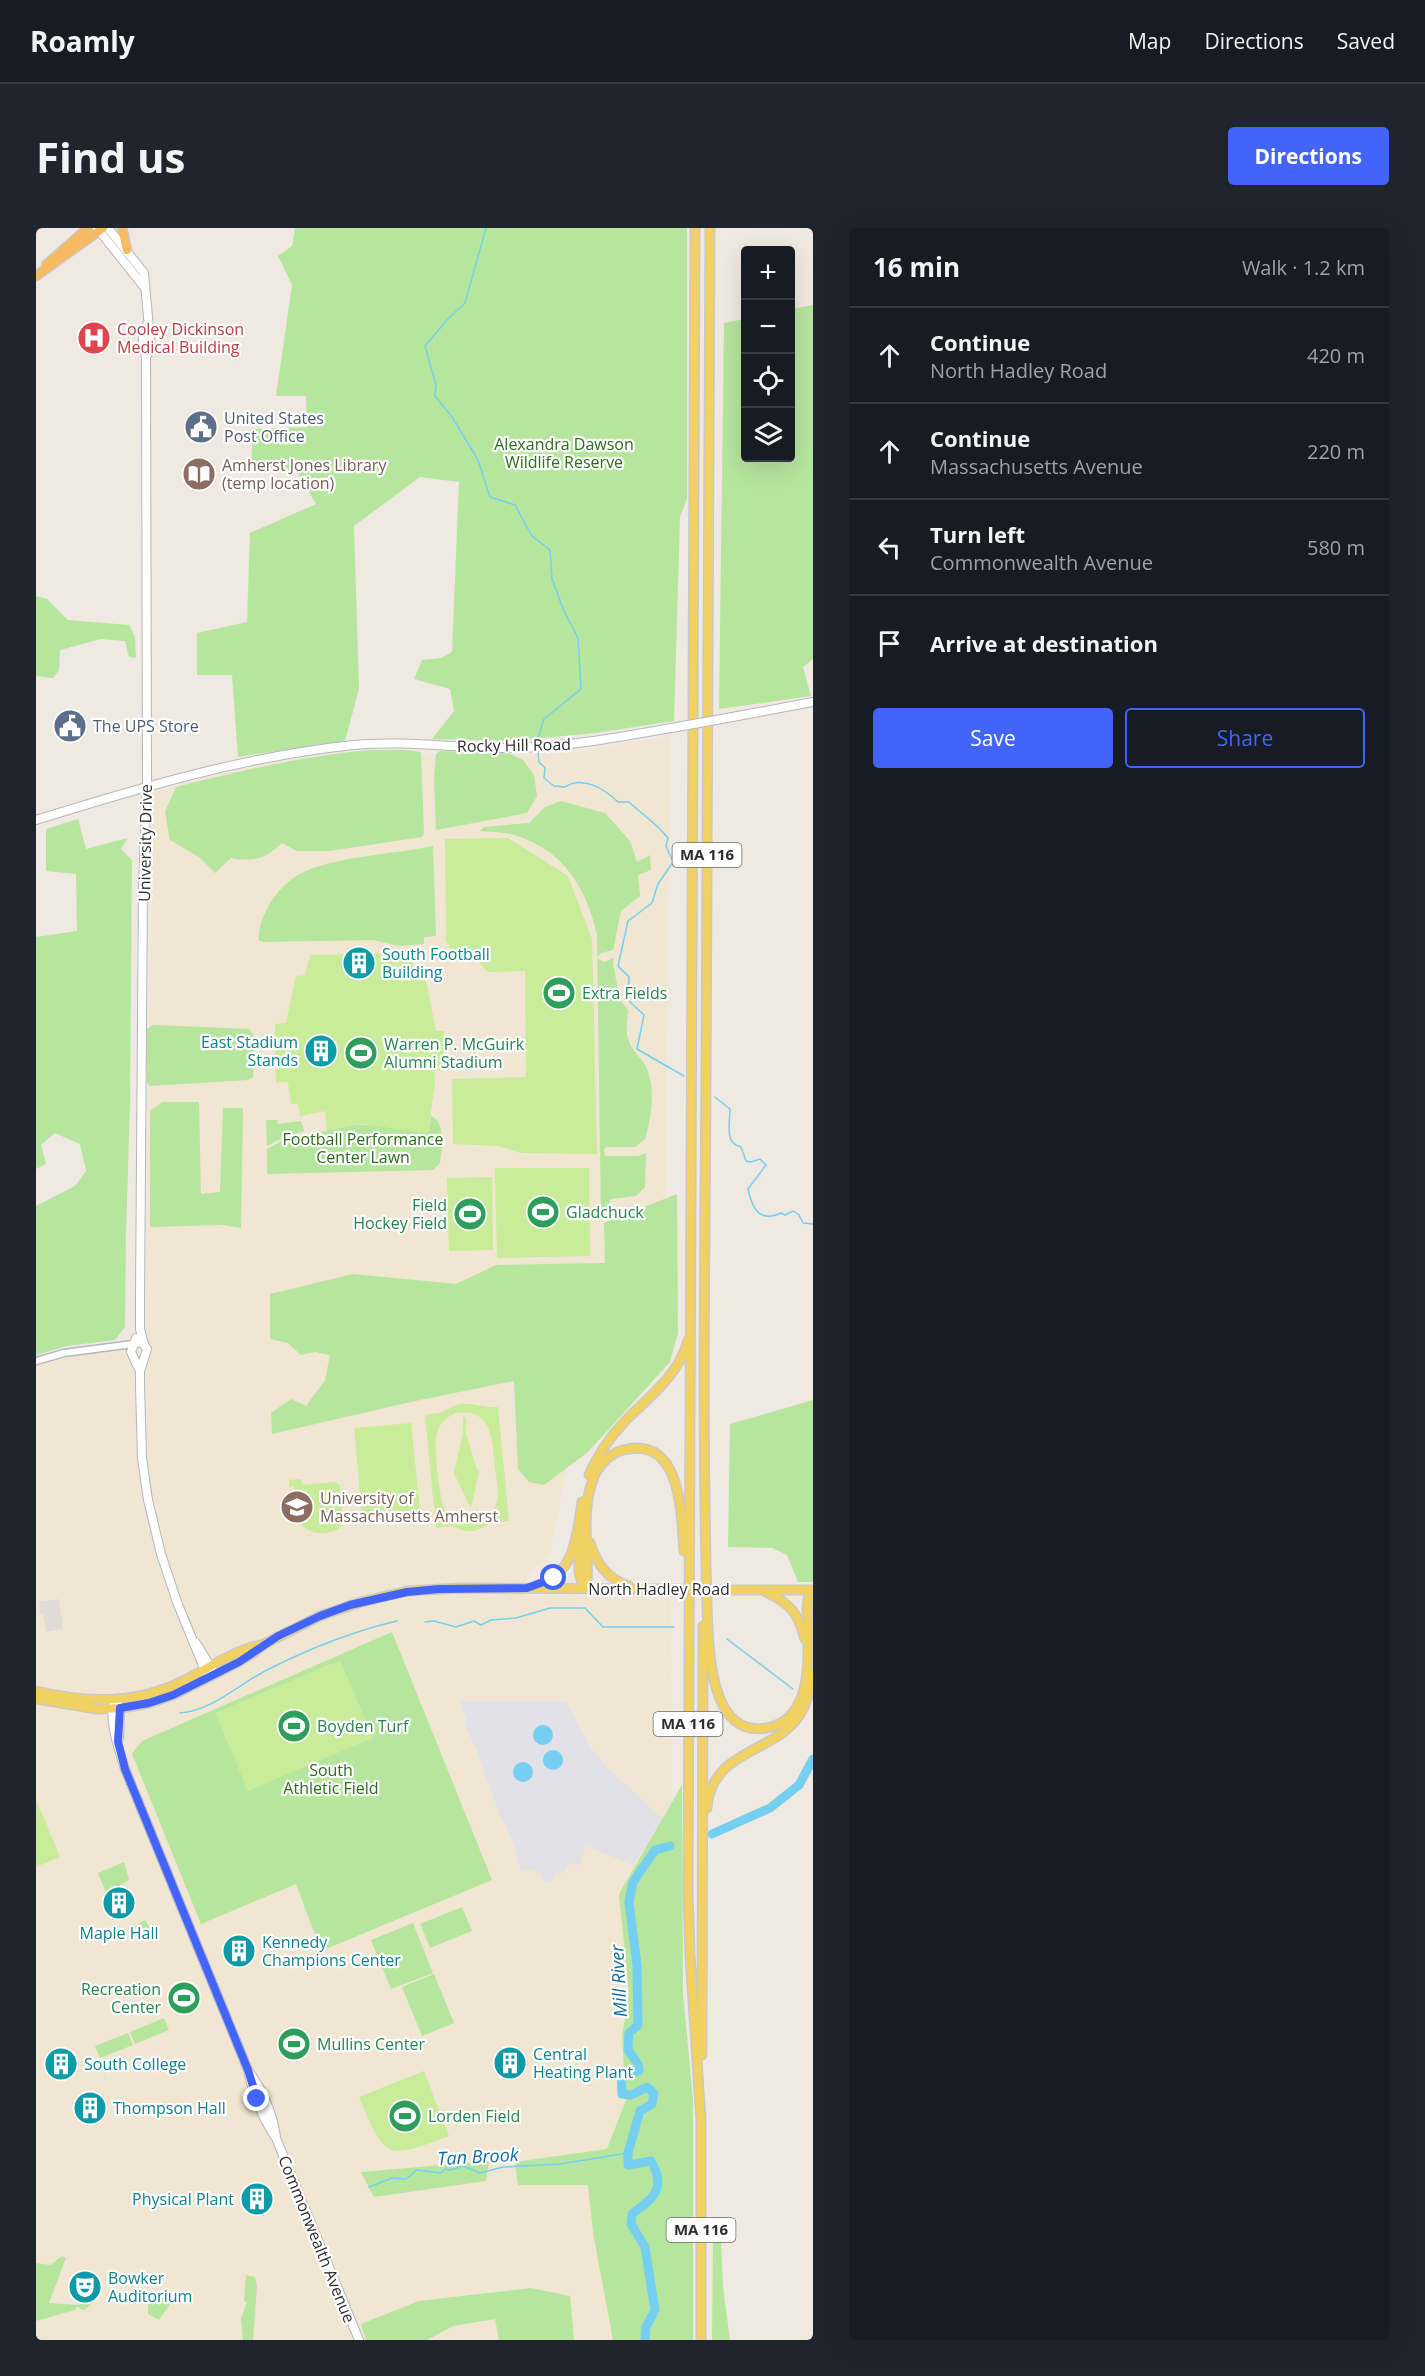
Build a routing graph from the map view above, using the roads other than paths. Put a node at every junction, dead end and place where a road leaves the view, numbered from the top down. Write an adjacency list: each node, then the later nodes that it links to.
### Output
1 (88, 228): 8 (highway)
2 (108, 228): 7 (main road, University Drive)
3 (122, 228): 7 (highway)
4 (694, 228): 13 (main road, MA 116)
5 (710, 228): 22 (main road, MA 116)
6 (99, 229): 8 (highway); 9 (main road)
7 (127, 250): 9 (main road, University Drive)
8 (37, 275)
9 (146, 289): 11 (main road, University Drive)
10 (813, 702): 11 (main road, Rocky Hill Road, bridge)
11 (147, 789): 12 (main road, Rocky Hill Road); 14 (main road, University Drive)
12 (36, 820)
13 (691, 1328): 23 (main road); 24 (main road, MA 116)
14 (140, 1329): 15 (main road, University Drive); 16 (main road, University Drive)
15 (133, 1343): 16 (main road); 17 (street); 18 (main road, University Drive)
16 (144, 1344): 19 (main road, University Drive)
17 (116, 1348): 18 (street); 20 (street)
18 (133, 1355): 19 (main road); 21 (main road, University Drive)
19 (144, 1356): 21 (main road, University Drive)
20 (36, 1361)
21 (140, 1371): 31 (main road, University Drive)
22 (705, 1478): 30 (main road); 37 (main road, MA 116)
23 (583, 1524): 24 (main road); 25 (main road); 26 (main road); 27 (main road)
24 (689, 1581): 38 (main road, MA 116)
25 (527, 1588): 26 (main road, North Hadley Road); 31 (main road, North Hadley Road)
26 (583, 1589): 27 (main road, North Hadley Road)
27 (637, 1589): 28 (main road, North Hadley Road, bridge)
28 (761, 1590): 29 (main road, North Hadley Road); 30 (main road)
29 (812, 1592): 30 (main road)
30 (808, 1654)
31 (209, 1672): 35 (main road); 36 (main road)
32 (813, 1673): 37 (main road)
33 (36, 1691): 35 (main road)
34 (36, 1698): 36 (main road)
35 (115, 1700): 36 (main road)
36 (116, 1709): 39 (main road, Commonwealth Avenue)
37 (702, 1916): 38 (main road, MA 116)
38 (701, 2121): 40 (main road, MA 116)
39 (359, 2340)
40 (700, 2340)

